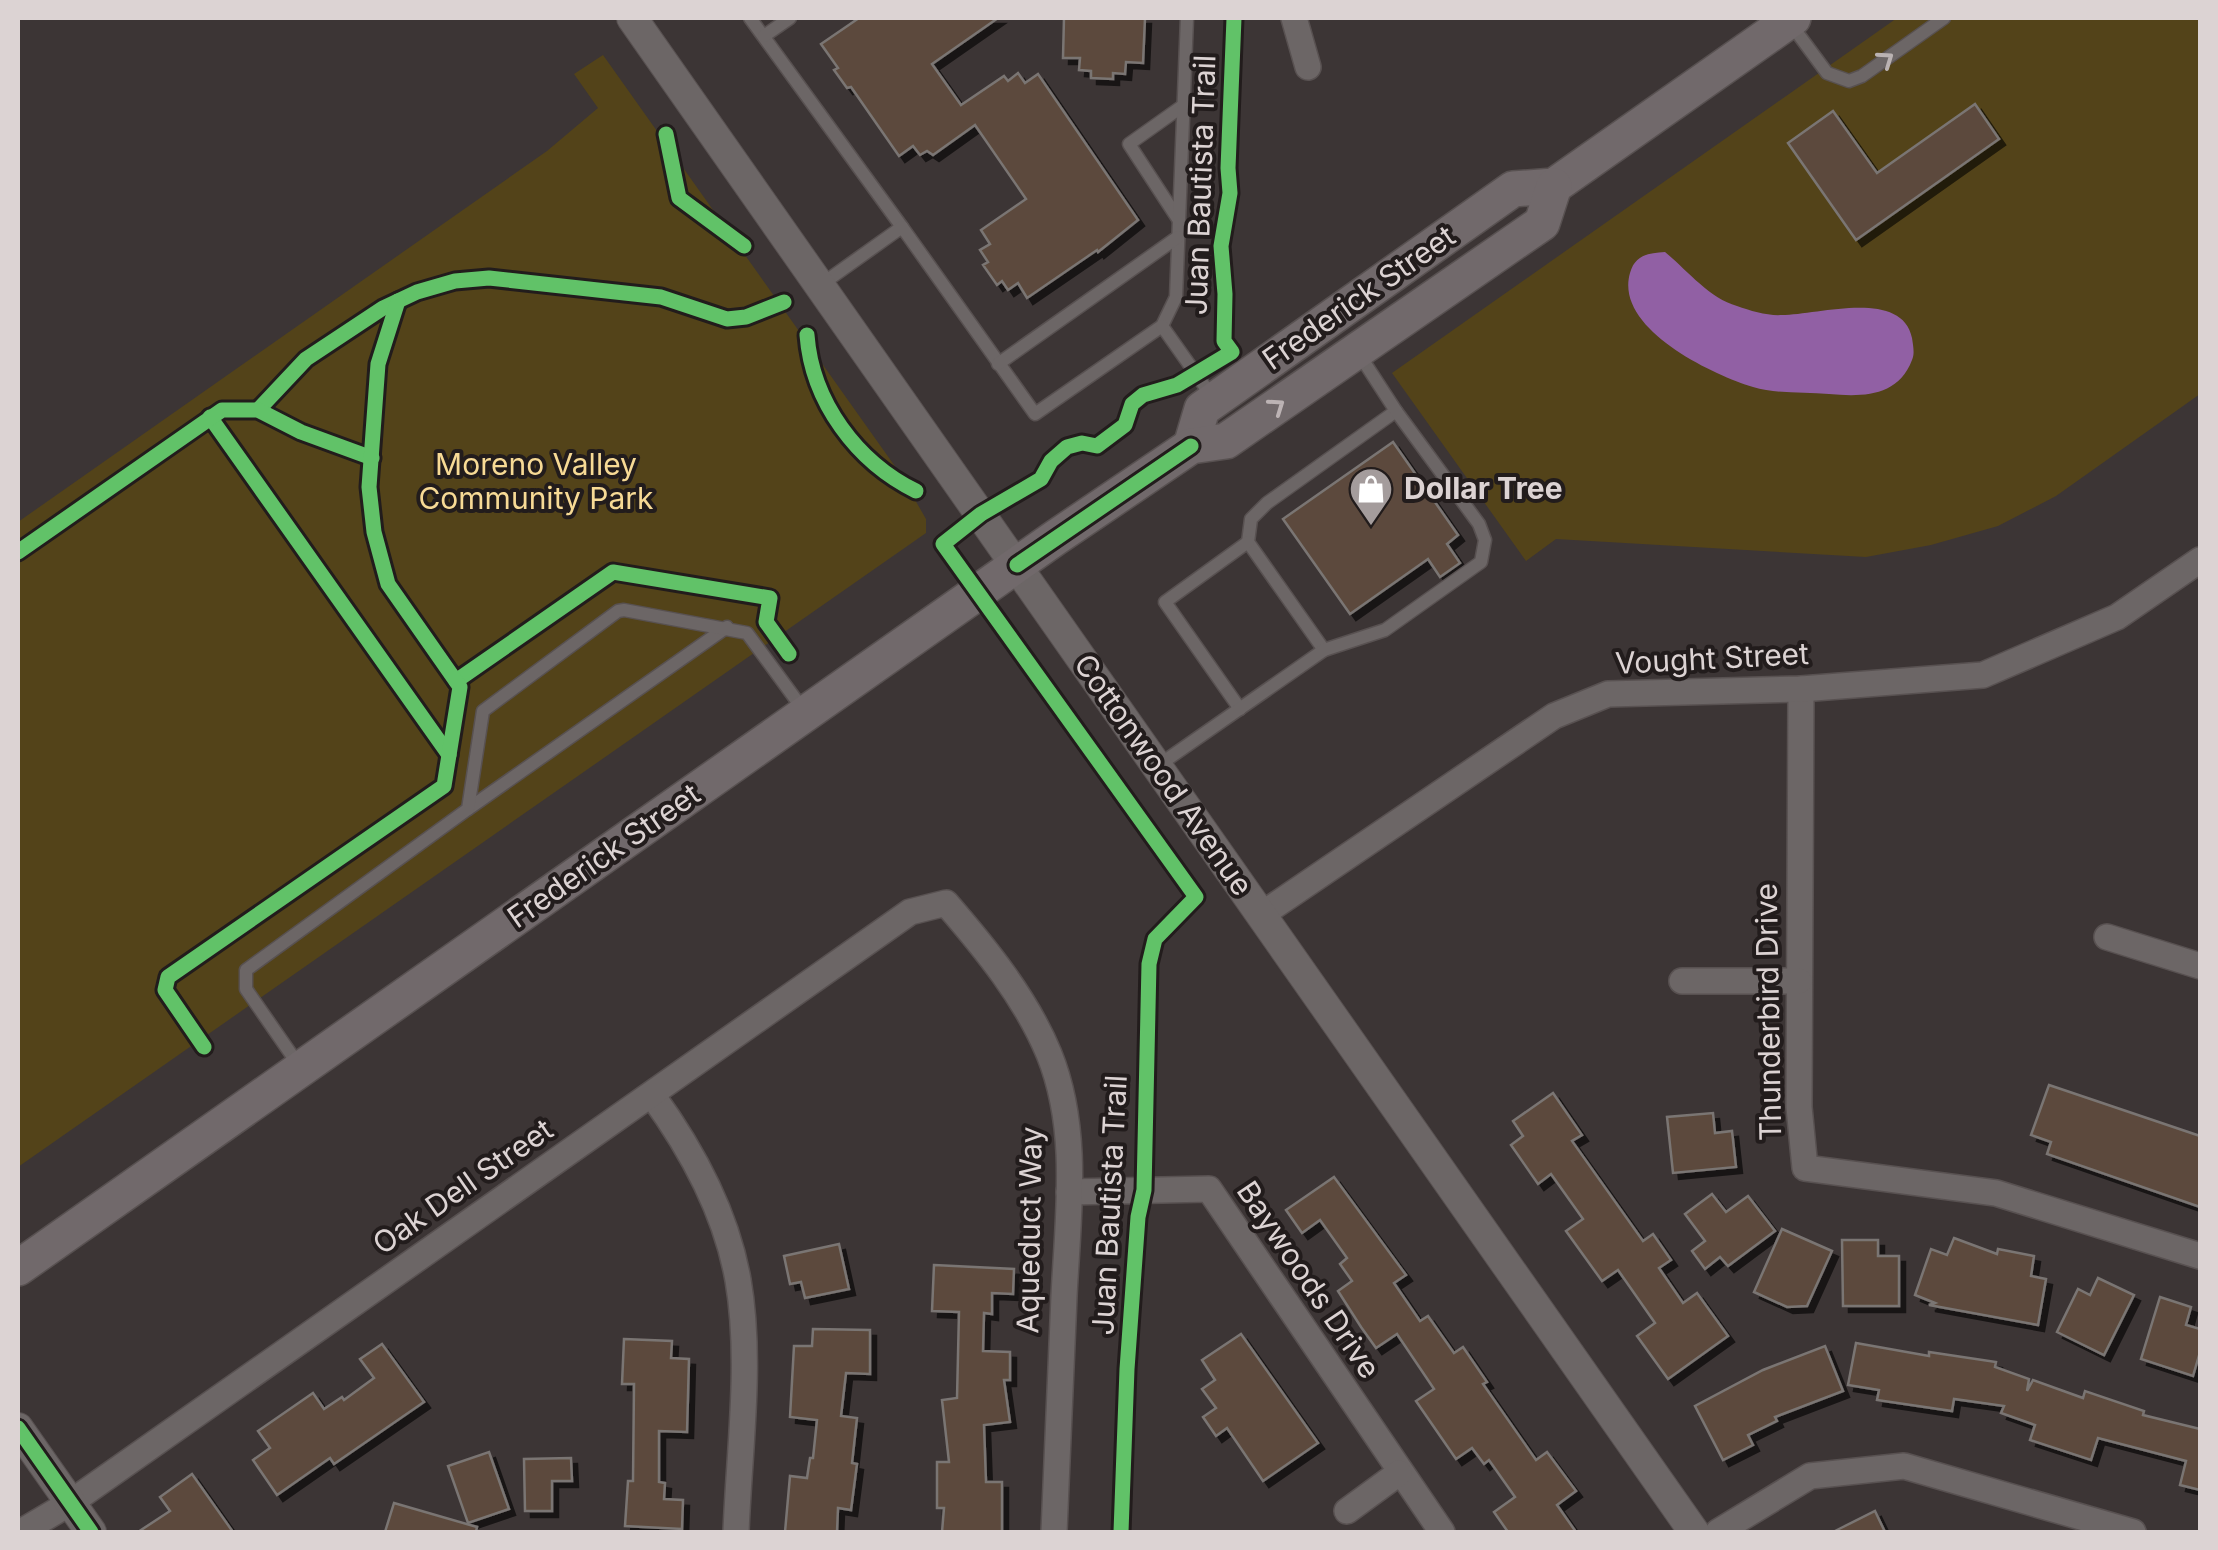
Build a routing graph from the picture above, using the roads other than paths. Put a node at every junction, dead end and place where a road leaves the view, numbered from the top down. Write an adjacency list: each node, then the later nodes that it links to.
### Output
1 (632, 18): 16 (street, Cottonwood Avenue)
2 (750, 18): 8 (lane)
3 (790, 18): 8 (lane)
4 (1188, 18): 10 (lane)
5 (1294, 18): 9 (street)
6 (1944, 18): 7 (lane, one-way to 6)
7 (1790, 19): 11 (main road, Frederick Street)
8 (764, 36): 13 (lane)
9 (1308, 67)
10 (1184, 104): 12 (lane); 12 (lane)
11 (1554, 186): 14 (main road, Frederick Street); 18 (main road, Frederick Street)
12 (1179, 220): 15 (lane)
13 (902, 227): 16 (lane); 19 (lane)
14 (1453, 232): 18 (main road); 20 (main road, Frederick Street)
15 (1178, 236): 17 (lane); 19 (lane)
16 (820, 286): 25 (street, Cottonwood Avenue)
17 (1162, 326): 19 (lane); 20 (lane)
18 (1356, 351): 21 (lane); 22 (main road, Frederick Street, one-way to 18)
19 (998, 364)
20 (1215, 400): 22 (main road, Frederick Street)
21 (1396, 411): 23 (lane); 27 (lane)
22 (1190, 446): 25 (main road, Frederick Street)
23 (1248, 542): 27 (lane); 29 (lane)
24 (2200, 560): 28 (street, Vought Street)
25 (1017, 566): 30 (main road, Frederick Street); 31 (street, Cottonwood Avenue)
26 (726, 628): 30 (lane); 32 (lane); 32 (lane)
27 (1324, 650): 29 (lane)
28 (1800, 689): 34 (street, Vought Street); 38 (street, Thunderbird Drive)
29 (1240, 710): 31 (lane)
30 (806, 714): 39 (main road, Frederick Street)
31 (1157, 766): 34 (street, Cottonwood Avenue)
32 (468, 809): 39 (lane)
33 (946, 903): 40 (street, Oak Dell Street); 41 (street, Aqueduct Way)
34 (1261, 915): 53 (street, Cottonwood Avenue)
35 (2107, 936): 36 (street)
36 (2200, 966)
37 (1682, 981): 38 (street)
38 (1799, 981): 42 (street, Thunderbird Drive)
39 (301, 1069): 43 (main road, Frederick Street)
40 (652, 1094): 46 (street, Oak Dell Street); 50 (street)
41 (1069, 1192): 45 (street, Baywoods Drive); 51 (street, Aqueduct Way)
42 (2200, 1256)
43 (18, 1268)
44 (18, 1428): 46 (street)
45 (1399, 1473): 47 (street); 52 (street, Baywoods Drive)
46 (70, 1503): 48 (street, Oak Dell Street); 49 (street)
47 (1347, 1510)
48 (21, 1532)
49 (91, 1532)
50 (736, 1532)
51 (1054, 1532)
52 (1442, 1532)
53 (1694, 1532)
54 (1718, 1532): 55 (street)
55 (2133, 1532)

